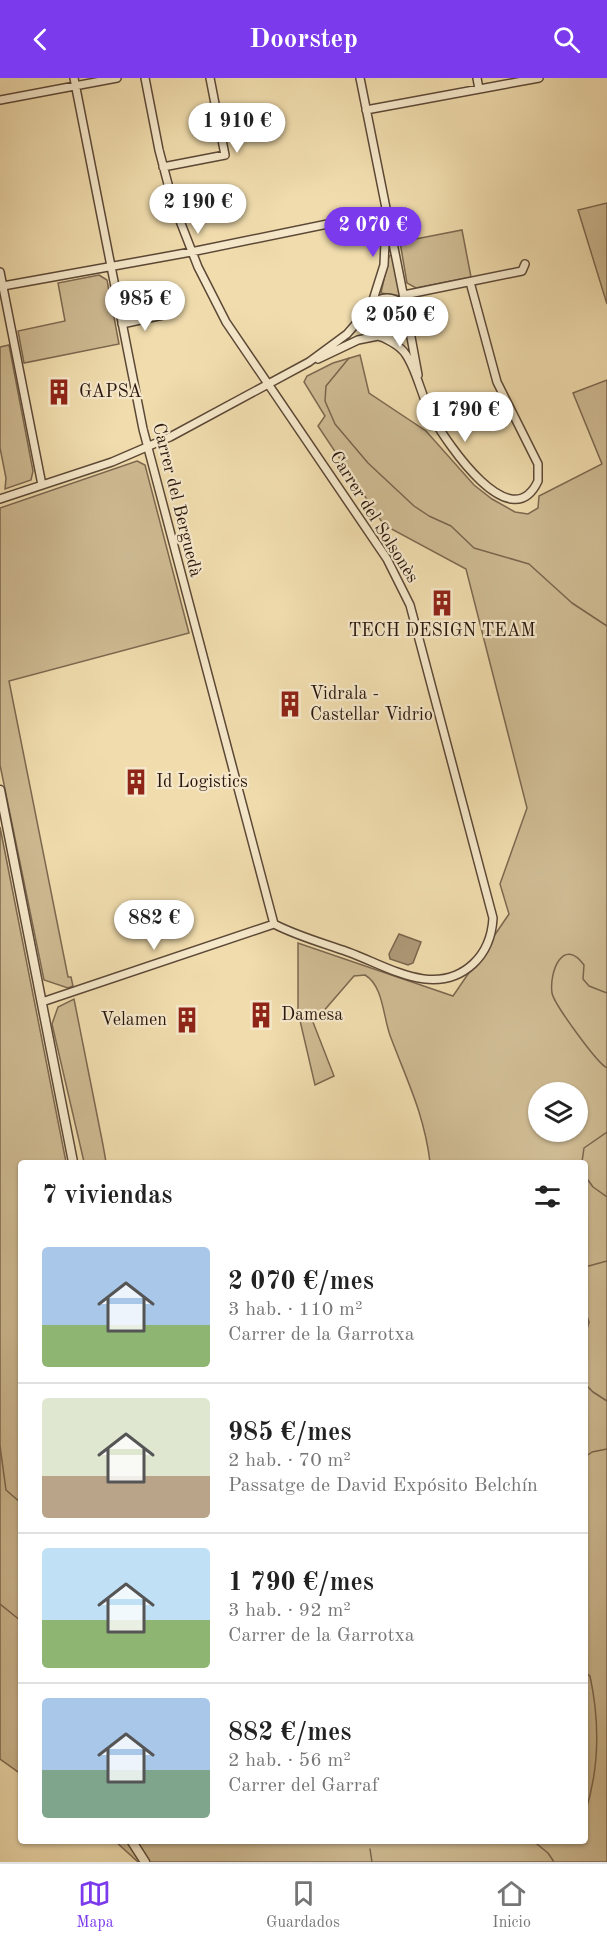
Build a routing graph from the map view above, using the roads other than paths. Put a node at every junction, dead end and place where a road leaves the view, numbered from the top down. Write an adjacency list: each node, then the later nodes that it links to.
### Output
1 (117, 78): 7 (street)
2 (145, 78): 11 (street, Carrer del Solsonès)
3 (210, 78): 11 (street)
4 (360, 78): 10 (street)
5 (477, 78): 8 (street)
6 (539, 78): 8 (street)
7 (75, 82): 9 (street); 15 (street, Carrer del Berguedà)
8 (479, 89): 10 (street)
9 (0, 100)
10 (366, 110): 12 (street)
11 (164, 167): 13 (street, Carrer del Solsonès)
12 (386, 212): 13 (street); 19 (street); 20 (street)
13 (191, 252): 15 (street); 26 (street, Carrer del Solsonès)
14 (525, 264): 17 (street)
15 (111, 267): 18 (street); 23 (street, Carrer del Berguedà)
16 (0, 272): 18 (street)
17 (470, 282): 19 (street); 27 (street)
18 (3, 286): 29 (street)
19 (404, 295): 22 (street)
20 (369, 308): 22 (street); 24 (street); 25 (street)
21 (163, 315): 23 (street)
22 (407, 316): 24 (street); 27 (street)
23 (122, 324): 28 (street, Carrer del Berguedà)
24 (381, 337): 25 (street); 27 (street)
25 (309, 362): 26 (street)
26 (268, 385): 28 (street); 32 (street, Carrer del Solsonès)
27 (418, 387)
28 (147, 448): 29 (street); 32 (street, Carrer del Berguedà)
29 (42, 485): 30 (street)
30 (0, 499)
31 (0, 790): 33 (street)
32 (274, 924): 33 (street)
33 (42, 1002): 34 (street)
34 (73, 1160)
35 (134, 1844): 36 (street)
36 (145, 1862)

